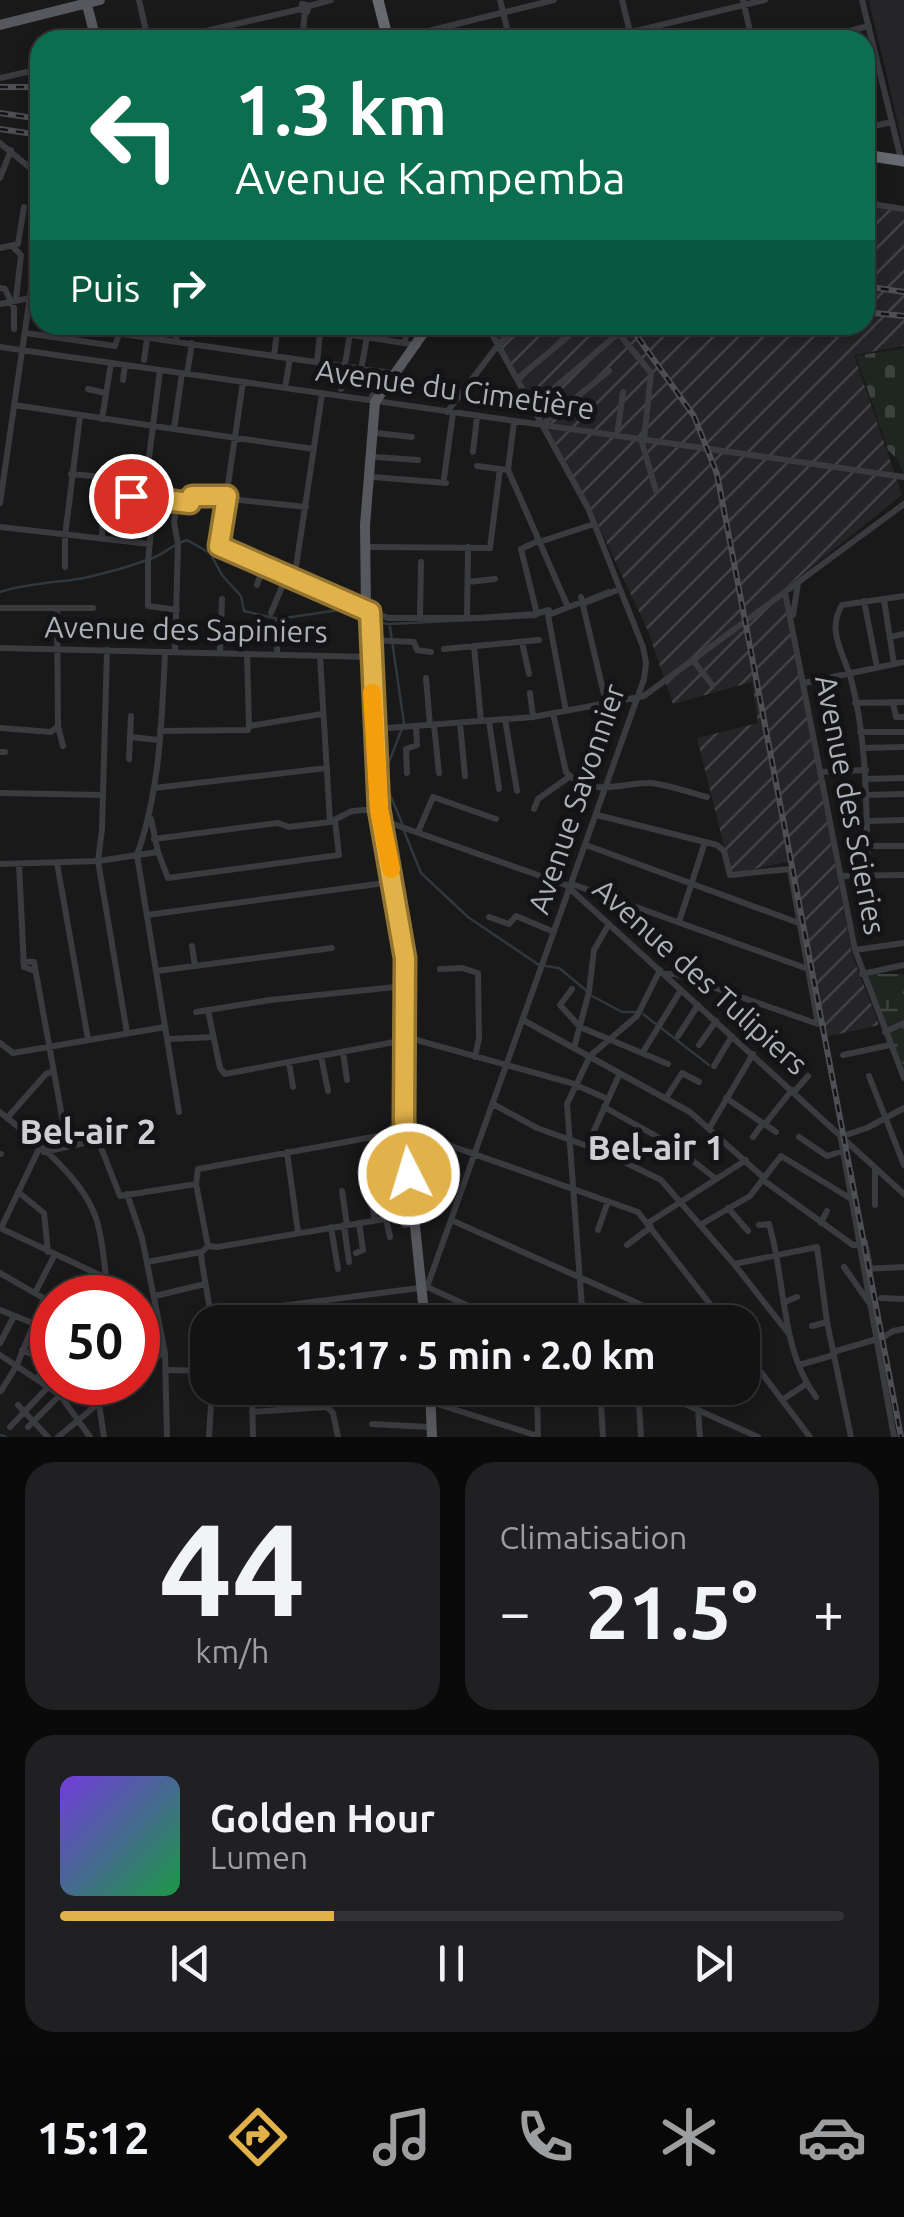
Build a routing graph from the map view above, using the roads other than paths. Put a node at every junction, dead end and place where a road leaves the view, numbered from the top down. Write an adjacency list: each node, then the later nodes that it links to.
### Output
1 (100, 0): 11 (main road)
2 (138, 0): 18 (street)
3 (291, 0): 13 (street)
4 (330, 0): 13 (street)
5 (378, 0): 20 (highway)
6 (500, 0): 14 (street)
7 (554, 0): 14 (street)
8 (622, 0): 23 (street)
9 (765, 0): 12 (street)
10 (862, 0): 16 (street)
11 (86, 2): 15 (main road); 17 (main road)
12 (743, 3): 24 (street); 25 (street)
13 (305, 6): 19 (street)
14 (504, 13): 21 (street); 22 (street)
15 (0, 25)
16 (868, 26): 26 (street); 27 (street)
17 (93, 30)
18 (146, 30)
19 (207, 30)
20 (387, 30)
21 (432, 30)
22 (508, 30)
23 (630, 30)
24 (651, 30)
25 (750, 30)
26 (852, 30)
27 (869, 30)
28 (875, 53): 30 (street)
29 (30, 71): 32 (street)
30 (880, 72): 31 (street); 33 (street)
31 (875, 73)
32 (0, 78)
33 (892, 122): 34 (street); 38 (street)
34 (875, 126)
35 (0, 143): 36 (street)
36 (12, 150): 39 (street); 40 (street)
37 (875, 157): 38 (highway)
38 (903, 160)
39 (30, 167)
40 (0, 178)
41 (875, 204): 43 (street)
42 (24, 207): 44 (street)
43 (904, 208)
44 (12, 246): 45 (street); 48 (street)
45 (0, 248)
46 (0, 288): 48 (street)
47 (30, 295): 48 (street)
48 (14, 301): 49 (street); 51 (street)
49 (0, 304)
50 (30, 313): 52 (street)
51 (14, 329)
52 (26, 333): 53 (street); 79 (street)
53 (30, 334)
54 (37, 335): 75 (street)
55 (88, 335): 75 (street)
56 (119, 335): 75 (street)
57 (134, 335): 71 (street)
58 (177, 335): 73 (street)
59 (279, 335): 80 (street)
60 (320, 335): 84 (street)
61 (350, 335): 87 (street)
62 (355, 335): 72 (street)
63 (373, 335): 72 (street)
64 (410, 335): 76 (street)
65 (422, 335): 76 (main road)
66 (493, 335): 77 (street, Avenue Savonnier)
67 (508, 335): 77 (street)
68 (570, 335): 93 (street)
69 (617, 335): 104 (street)
70 (621, 335): 117 (street)
71 (148, 337): 73 (street); 83 (street)
72 (371, 338): 76 (street); 89 (street)
73 (176, 341): 74 (street)
74 (192, 343): 80 (street); 92 (street)
75 (86, 344): 81 (street)
76 (413, 344): 90 (street); 102 (main road)
77 (498, 344): 93 (street, Avenue Savonnier); 105 (street)
78 (0, 347): 79 (street, Avenue du Cimetière)
79 (24, 350): 81 (street, Avenue du Cimetière); 103 (street)
80 (274, 355): 82 (street)
81 (84, 358): 85 (street, Avenue du Cimetière)
82 (290, 358): 84 (street); 96 (street)
83 (144, 360)
84 (317, 362): 87 (street)
85 (112, 363): 86 (street, Avenue du Cimetière); 100 (street)
86 (125, 365): 88 (street, Avenue du Cimetière); 94 (street)
87 (344, 366): 89 (street); 97 (street)
88 (160, 370): 92 (street, Avenue du Cimetière); 111 (street)
89 (362, 370): 90 (street)
90 (391, 372): 102 (street)
91 (609, 372): 110 (street)
92 (184, 374): 95 (street, Avenue du Cimetière); 112 (street)
93 (518, 378): 104 (street, Avenue Savonnier)
94 (123, 380)
95 (243, 382): 96 (street, Avenue du Cimetière); 116 (street)
96 (285, 388): 101 (street, Avenue du Cimetière)
97 (341, 389)
98 (88, 390): 100 (street)
99 (623, 392): 114 (street)
100 (105, 393): 108 (street)
101 (322, 394): 102 (street, Avenue du Cimetière); 118 (street)
102 (375, 401): 105 (street, Avenue du Cimetière); 113 (main road); 137 (main road)
103 (14, 405): 106 (street); 128 (street)
104 (533, 406): 110 (street, Avenue Savonnier)
105 (450, 413): 107 (street, Avenue du Cimetière); 126 (street)
106 (80, 416): 108 (street); 124 (street)
107 (478, 417): 109 (street, Avenue du Cimetière); 119 (street)
108 (102, 419): 111 (street)
109 (514, 422): 110 (street, Avenue du Cimetière); 123 (street)
110 (543, 425): 114 (street, Avenue du Cimetière); 136 (street, Avenue Savonnier)
111 (154, 426): 112 (street); 125 (street)
112 (174, 429): 116 (street)
113 (376, 433): 115 (street); 120 (main road)
114 (617, 436): 117 (street, Avenue du Cimetière)
115 (412, 437)
116 (235, 438): 118 (street); 130 (street)
117 (642, 439): 127 (street, Avenue du Cimetière); 129 (street)
118 (314, 448): 135 (street)
119 (473, 452)
120 (374, 457): 121 (street); 126 (main road)
121 (418, 460)
122 (477, 466): 123 (street)
123 (504, 470): 142 (street); 145 (street)
124 (71, 474): 125 (street); 139 (street)
125 (104, 476): 140 (street)
126 (373, 478): 137 (main road)
127 (904, 478)
128 (2, 481): 133 (street)
129 (656, 490)
130 (227, 496): 132 (street); 135 (street); 147 (street)
131 (154, 500): 132 (street); 141 (street); 143 (street)
132 (178, 502): 165 (street)
133 (0, 503)
134 (904, 504): 151 (street)
135 (306, 507): 149 (street)
136 (595, 524): 142 (street); 154 (street, Avenue Savonnier)
137 (367, 526): 144 (main road); 168 (main road)
138 (0, 527): 139 (street)
139 (65, 536): 140 (street); 148 (street)
140 (102, 539): 141 (street)
141 (126, 540): 143 (street)
142 (538, 542): 161 (street); 169 (street)
143 (150, 544): 165 (street)
144 (370, 547): 145 (street); 168 (main road)
145 (468, 547): 152 (street)
146 (421, 562): 171 (street)
147 (263, 566): 149 (street); 153 (street)
148 (65, 567)
149 (290, 579): 166 (street); 168 (street)
150 (495, 579): 152 (street)
151 (799, 581): 155 (street); 173 (street)
152 (468, 582): 170 (street)
153 (257, 584)
154 (620, 589): 159 (street); 202 (street, Avenue Savonnier)
155 (785, 592): 173 (street, Avenue des Scieries); 192 (street)
156 (904, 596): 158 (street)
157 (222, 599): 187 (street)
158 (884, 600): 160 (street); 175 (street)
159 (582, 601): 161 (street); 205 (street)
160 (864, 601): 176 (street); 197 (street)
161 (567, 605): 167 (street)
162 (0, 608): 163 (street)
163 (58, 608): 164 (street); 182 (street)
164 (93, 608)
165 (177, 610): 185 (street)
166 (271, 613)
167 (549, 613): 169 (street); 207 (street)
168 (369, 614): 171 (street); 177 (main road)
169 (537, 614): 170 (street)
170 (468, 618): 171 (street)
171 (420, 619)
172 (278, 621): 189 (street)
173 (793, 626): 199 (street, Avenue des Scieries)
174 (904, 634): 175 (street)
175 (890, 636): 176 (street); 194 (street)
176 (871, 638): 195 (street)
177 (370, 640): 186 (street); 191 (main road)
178 (539, 640): 179 (street)
179 (522, 642): 180 (street); 196 (street)
180 (474, 646): 184 (street); 214 (street)
181 (0, 648): 182 (street, Avenue des Sapiniers)
182 (58, 649): 183 (street, Avenue des Sapiniers); 217 (street)
183 (107, 650): 185 (street, Avenue des Sapiniers); 244 (street)
184 (444, 650)
185 (170, 652): 187 (street, Avenue des Sapiniers); 224 (street)
186 (431, 652)
187 (220, 653): 188 (street, Avenue des Sapiniers)
188 (247, 654): 189 (street, Avenue des Sapiniers); 218 (street)
189 (277, 654): 190 (street, Avenue des Sapiniers)
190 (320, 656): 191 (street, Avenue des Sapiniers); 209 (street)
191 (370, 656): 221 (main road)
192 (693, 660): 200 (street); 202 (street)
193 (904, 662): 194 (street)
194 (894, 664): 195 (street)
195 (877, 667): 197 (street)
196 (530, 674)
197 (849, 674): 199 (street); 206 (street)
198 (426, 678): 216 (street)
199 (804, 683): 231 (street, Avenue des Scieries)
200 (712, 685)
201 (530, 693): 211 (street)
202 (638, 697): 205 (street); 240 (street, Avenue Savonnier)
203 (893, 702): 204 (street); 206 (street); 212 (street)
204 (904, 702)
205 (606, 703): 207 (street)
206 (856, 704): 222 (street)
207 (566, 711): 208 (street)
208 (554, 713): 211 (street); 236 (street)
209 (322, 714): 218 (street); 230 (street)
210 (131, 716): 225 (street)
211 (533, 716): 213 (street)
212 (904, 717)
213 (504, 719): 214 (street); 241 (street)
214 (484, 721): 215 (street); 239 (street)
215 (460, 723): 216 (street); 235 (street)
216 (432, 725): 219 (street); 232 (street)
217 (58, 726): 220 (street); 226 (street)
218 (250, 726): 224 (street)
219 (416, 726): 221 (street); 233 (street)
220 (0, 728)
221 (374, 729): 248 (main road)
222 (860, 732): 223 (street); 228 (street)
223 (904, 732)
224 (160, 736): 225 (street); 238 (street)
225 (130, 737): 229 (street)
226 (63, 746)
227 (904, 747): 228 (street)
228 (863, 748): 234 (street)
229 (130, 760)
230 (326, 768): 238 (street); 254 (street)
231 (821, 772): 234 (street); 269 (street, Avenue des Scieries)
232 (439, 773)
233 (407, 774)
234 (866, 774): 237 (street); 245 (street)
235 (465, 776)
236 (569, 777): 240 (street); 247 (street)
237 (904, 778)
238 (154, 788): 250 (street)
239 (499, 789)
240 (606, 790): 246 (street); 249 (street, Avenue Savonnier)
241 (517, 791)
242 (0, 793): 244 (street)
243 (904, 794): 245 (street)
244 (103, 795): 263 (street)
245 (866, 795): 253 (street)
246 (708, 797)
247 (534, 809)
248 (380, 814): 254 (street); 255 (street, Avenue des Tulipiers); 270 (main road)
249 (597, 815): 257 (street); 258 (street, Avenue Savonnier)
250 (150, 818): 256 (street); 262 (street)
251 (496, 818): 255 (street)
252 (904, 820): 253 (street)
253 (867, 821): 259 (street)
254 (332, 822): 256 (street); 261 (street)
255 (418, 832): 272 (street, Avenue des Tulipiers)
256 (154, 839): 261 (street)
257 (706, 842): 271 (street); 276 (street)
258 (586, 845): 271 (street); 272 (street, Avenue Savonnier)
259 (867, 846): 260 (street); 267 (street)
260 (904, 846)
261 (158, 852): 262 (street)
262 (137, 855): 263 (street); 273 (street)
263 (98, 861): 264 (street); 302 (street)
264 (57, 863): 266 (street); 306 (street)
265 (0, 864): 266 (street)
266 (18, 865): 312 (street)
267 (868, 875): 268 (street); 269 (street)
268 (904, 875)
269 (840, 876): 282 (street, Avenue des Scieries)
270 (394, 881): 273 (street); 290 (main road)
271 (693, 883): 275 (street); 276 (street)
272 (571, 887): 275 (street); 277 (street, Avenue des Tulipiers); 278 (street, Avenue Savonnier)
273 (146, 915): 287 (street)
274 (489, 917): 278 (street)
275 (679, 922): 286 (street)
276 (800, 923): 286 (street)
277 (609, 924): 288 (street, Avenue des Tulipiers); 300 (street)
278 (554, 932): 296 (street, Avenue Savonnier)
279 (904, 943): 282 (street)
280 (192, 946): 284 (street)
281 (332, 948): 284 (street)
282 (855, 950): 289 (street, Avenue des Scieries)
283 (904, 965): 289 (street)
284 (195, 966): 287 (street)
285 (440, 969): 321 (street)
286 (809, 970): 288 (street)
287 (156, 971): 299 (street)
288 (663, 972): 292 (street, Avenue des Tulipiers); 309 (street)
289 (862, 974): 301 (street, Avenue des Scieries)
290 (406, 986): 294 (street); 308 (main road)
291 (572, 989): 300 (street)
292 (681, 990): 293 (street, Avenue des Tulipiers); 316 (street)
293 (698, 1005): 297 (street, Avenue des Tulipiers); 303 (street)
294 (208, 1010): 295 (street); 305 (street)
295 (196, 1012)
296 (523, 1020): 314 (street); 325 (street, Avenue Savonnier)
297 (716, 1021): 304 (street, Avenue des Tulipiers); 310 (street)
298 (904, 1023): 301 (street)
299 (166, 1027): 302 (street); 307 (street)
300 (580, 1027): 309 (street); 314 (street)
301 (885, 1032): 311 (street, Avenue des Scieries)
302 (127, 1033): 306 (street)
303 (678, 1036)
304 (732, 1036): 317 (street, Avenue des Tulipiers); 324 (street)
305 (213, 1037): 307 (street); 322 (street)
306 (88, 1039): 312 (street)
307 (168, 1039): 342 (street)
308 (406, 1039): 315 (street); 321 (street); 346 (main road)
309 (612, 1040): 316 (street); 320 (street)
310 (699, 1045)
311 (890, 1045): 318 (street); 330 (street, Avenue des Scieries)
312 (48, 1046): 313 (street); 326 (street)
313 (1, 1047)
314 (574, 1048): 320 (street)
315 (342, 1052): 319 (street); 331 (street)
316 (643, 1052): 323 (street)
317 (753, 1054): 335 (street, Avenue des Tulipiers); 338 (street)
318 (843, 1055)
319 (321, 1056): 322 (street); 336 (street)
320 (590, 1056): 327 (street); 333 (street)
321 (475, 1058): 325 (street)
322 (289, 1062): 334 (street)
323 (668, 1064)
324 (714, 1066)
325 (506, 1067): 333 (street); 340 (street, Avenue Savonnier)
326 (53, 1071): 343 (street); 356 (street)
327 (620, 1073): 337 (street); 339 (street)
328 (808, 1076): 335 (street)
329 (869, 1076): 344 (street)
330 (904, 1078)
331 (346, 1080)
332 (699, 1082): 337 (street)
333 (576, 1085): 339 (street); 354 (street)
334 (293, 1087)
335 (793, 1091): 345 (street); 350 (street, Avenue des Tulipiers)
336 (328, 1092)
337 (666, 1098): 347 (street)
338 (726, 1098): 345 (street); 347 (street)
339 (606, 1103): 357 (street); 368 (street)
340 (493, 1104): 354 (street); 363 (street, Avenue Savonnier)
341 (904, 1108): 344 (street)
342 (180, 1112)
343 (4, 1115): 359 (street)
344 (885, 1120): 350 (street); 366 (street)
345 (764, 1123): 348 (street); 352 (street)
346 (404, 1125): 349 (street); 355 (main road); 363 (street)
347 (710, 1127): 364 (street)
348 (776, 1132)
349 (389, 1134): 351 (street); 355 (street)
350 (841, 1134): 361 (street); 362 (street, Avenue des Tulipiers)
351 (373, 1137): 360 (street); 365 (street)
352 (753, 1137)
353 (799, 1137): 361 (street)
354 (568, 1139): 357 (street); 371 (street)
355 (405, 1143): 380 (main road)
356 (67, 1144): 359 (street); 376 (street)
357 (587, 1146): 379 (street)
358 (872, 1148): 362 (street)
359 (42, 1150): 373 (street); 417 (street)
360 (287, 1152): 370 (street); 399 (street)
361 (842, 1152): 377 (street)
362 (860, 1152): 367 (street, Avenue des Tulipiers)
363 (475, 1154): 371 (street); 387 (street, Avenue Savonnier)
364 (746, 1160): 368 (street); 369 (street)
365 (377, 1165)
366 (904, 1165)
367 (875, 1167): 374 (street, Avenue des Tulipiers); 381 (street)
368 (716, 1179): 379 (street)
369 (763, 1179): 377 (street); 382 (street); 389 (street)
370 (196, 1184): 376 (street); 403 (street)
371 (570, 1188): 378 (street); 419 (street)
372 (342, 1191): 391 (street)
373 (18, 1192): 396 (street); 405 (street)
374 (903, 1192)
375 (370, 1193): 386 (street)
376 (128, 1194): 407 (street)
377 (853, 1200): 401 (street)
378 (608, 1201): 392 (street); 397 (street)
379 (680, 1202): 392 (street); 393 (street)
380 (412, 1204): 384 (street); 390 (main road)
381 (875, 1204)
382 (728, 1208): 393 (street); 398 (street)
383 (827, 1211): 389 (street)
384 (398, 1217): 385 (street); 390 (street)
385 (386, 1219): 386 (street); 400 (street)
386 (375, 1220): 388 (street)
387 (452, 1220): 419 (street); 421 (street, Avenue Savonnier)
388 (359, 1223): 391 (street); 404 (street)
389 (820, 1223): 401 (street)
390 (415, 1224): 421 (main road)
391 (345, 1225): 395 (street); 408 (street)
392 (650, 1225): 402 (street); 436 (street)
393 (700, 1225): 409 (street)
394 (759, 1225): 406 (street)
395 (332, 1227): 399 (street); 413 (street)
396 (0, 1228): 405 (street)
397 (598, 1230)
398 (748, 1231)
399 (298, 1232): 403 (street)
400 (390, 1238)
401 (863, 1244): 412 (street)
402 (627, 1245)
403 (205, 1248): 407 (street); 420 (street)
404 (356, 1253)
405 (51, 1254): 415 (street); 416 (street)
406 (778, 1254): 409 (street); 428 (street); 441 (street)
407 (147, 1262): 418 (street)
408 (349, 1262)
409 (734, 1264): 446 (street)
410 (844, 1267): 437 (street)
411 (904, 1267): 412 (street)
412 (868, 1268): 437 (street)
413 (338, 1269)
414 (0, 1273): 422 (street)
415 (42, 1275)
416 (99, 1275)
417 (106, 1275)
418 (150, 1275)
419 (578, 1276): 434 (street); 435 (street)
420 (205, 1284): 423 (street); 429 (street)
421 (424, 1288): 427 (street); 430 (street); 431 (main road)
422 (30, 1290)
423 (160, 1295)
424 (797, 1297): 428 (street)
425 (882, 1298): 426 (street)
426 (904, 1299)
427 (458, 1301): 432 (street); 433 (street)
428 (785, 1302): 446 (street)
429 (209, 1305)
430 (295, 1305)
431 (424, 1305)
432 (458, 1305)
433 (467, 1305)
434 (581, 1305)
435 (642, 1305)
436 (711, 1305)
437 (871, 1305): 447 (street)
438 (0, 1310): 439 (street)
439 (14, 1316): 440 (street); 448 (street)
440 (30, 1320)
441 (827, 1322): 442 (street); 453 (street)
442 (812, 1326)
443 (904, 1330): 447 (street)
444 (30, 1334): 449 (street)
445 (160, 1334): 450 (street)
446 (789, 1334): 456 (street)
447 (877, 1340): 453 (street); 504 (street)
448 (0, 1343)
449 (22, 1350): 451 (street); 455 (street)
450 (164, 1350): 452 (street); 457 (street)
451 (30, 1354)
452 (160, 1354)
453 (834, 1354): 456 (street); 503 (street)
454 (0, 1355): 455 (street)
455 (17, 1365): 460 (street); 462 (street)
456 (798, 1365): 461 (street)
457 (166, 1370): 458 (street); 494 (street)
458 (190, 1370)
459 (760, 1371): 464 (street)
460 (30, 1373)
461 (806, 1384): 463 (street); 464 (street)
462 (1, 1391)
463 (816, 1398)
464 (782, 1400): 502 (street)
465 (18, 1404): 481 (street)
466 (35, 1405): 481 (street)
467 (45, 1405): 483 (street)
468 (65, 1405): 484 (street)
469 (98, 1405): 484 (street)
470 (99, 1405): 493 (street)
471 (211, 1405): 495 (street)
472 (252, 1405): 482 (street)
473 (431, 1405): 488 (main road)
474 (440, 1405): 475 (street)
475 (537, 1405)
476 (601, 1405): 498 (street)
477 (639, 1405): 499 (street)
478 (687, 1405): 480 (street)
479 (327, 1406): 482 (street); 497 (street)
480 (698, 1410): 489 (street); 500 (street)
481 (25, 1412): 483 (street); 486 (street)
482 (252, 1412): 496 (street)
483 (35, 1420): 487 (street); 490 (street)
484 (78, 1422): 491 (street); 492 (street)
485 (372, 1424): 488 (street)
486 (10, 1427)
487 (28, 1427)
488 (432, 1432)
489 (741, 1433): 501 (street)
490 (48, 1437)
491 (58, 1437)
492 (90, 1437)
493 (104, 1437)
494 (167, 1437)
495 (209, 1437)
496 (253, 1437)
497 (338, 1437)
498 (603, 1437)
499 (641, 1437)
500 (700, 1437)
501 (758, 1437)
502 (810, 1437)
503 (851, 1437)
504 (894, 1437)

